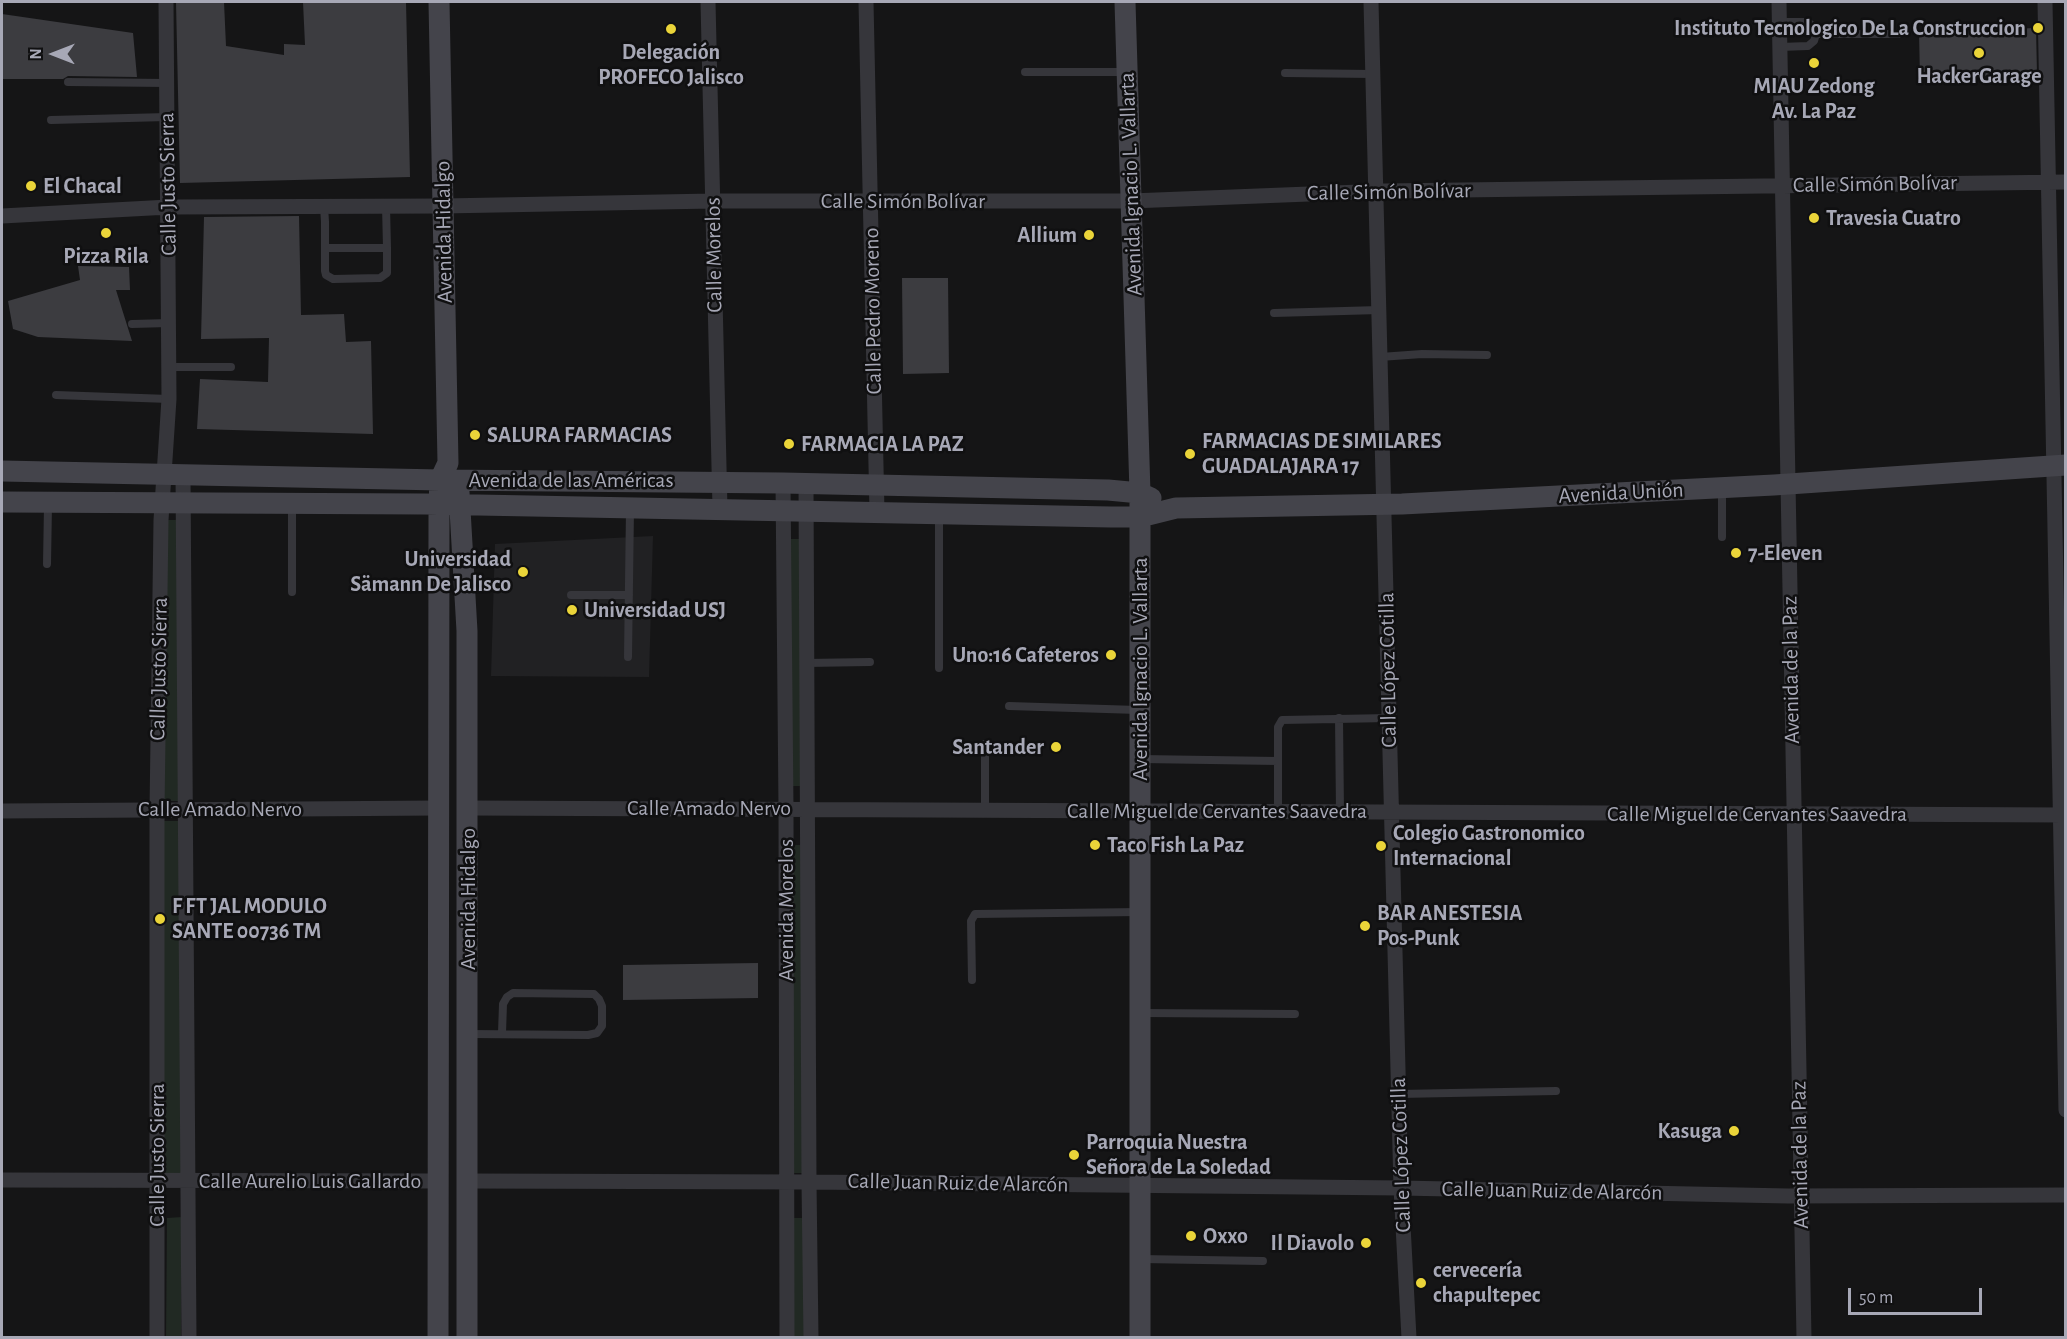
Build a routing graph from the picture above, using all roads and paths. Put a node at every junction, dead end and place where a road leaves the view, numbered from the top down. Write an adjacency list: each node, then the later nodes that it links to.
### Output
1 (166, 2): 18 (street, Calle Justo Sierra)
2 (438, 2): 30 (main road, Avenida Hidalgo)
3 (708, 2): 25 (street, Calle Morelos)
4 (866, 2): 26 (street, Calle Pedro Moreno)
5 (1125, 2): 14 (main road, Avenida Ignacio L. Vallarta)
6 (1371, 2): 16 (street, Calle López Cotilla)
7 (1779, 2): 9 (street, Avenida de la Paz)
8 (2045, 2): 21 (street)
9 (1779, 22): 10 (lane); 12 (street, Avenida de la Paz)
10 (1816, 34): 11 (lane); 12 (lane)
11 (1898, 34)
12 (1780, 47): 23 (street, Avenida de la Paz)
13 (1024, 72): 14 (lane)
14 (1127, 72): 27 (main road, Avenida Ignacio L. Vallarta)
15 (1285, 73): 16 (lane)
16 (1373, 74): 24 (street, Calle López Cotilla)
17 (68, 82): 18 (lane)
18 (167, 83): 19 (street, Calle Justo Sierra)
19 (167, 117): 20 (lane); 31 (street, Calle Justo Sierra)
20 (51, 120)
21 (2048, 182): 22 (street, Calle Simón Bolívar); 23 (street, Calle Simón Bolívar); 45 (street)
22 (2066, 182)
23 (1782, 186): 24 (street, Calle Simón Bolívar); 52 (street, Avenida de la Paz)
24 (1376, 192): 27 (street, Calle Simón Bolívar); 35 (street, Calle López Cotilla)
25 (713, 201): 26 (street, Calle Simón Bolívar); 30 (street, Calle Simón Bolívar); 49 (street, Calle Morelos)
26 (870, 201): 27 (street, Calle Simón Bolívar); 53 (street, Calle Pedro Moreno)
27 (1131, 201): 55 (main road, Avenida Ignacio L. Vallarta)
28 (324, 206): 29 (street, Calle Simón Bolívar); 31 (street, Calle Simón Bolívar); 33 (lane)
29 (386, 206): 30 (street, Calle Simón Bolívar); 34 (lane)
30 (443, 206): 47 (main road, Avenida Hidalgo)
31 (168, 207): 32 (street, Calle Simón Bolívar); 37 (street, Calle Justo Sierra)
32 (2, 216)
33 (325, 248): 34 (lane); 34 (lane)
34 (387, 248)
35 (1379, 310): 36 (lane); 40 (street, Calle López Cotilla)
36 (1274, 313)
37 (169, 323): 38 (lane); 41 (street, Calle Justo Sierra)
38 (132, 324)
39 (1487, 355): 40 (lane)
40 (1380, 357): 61 (street, Calle López Cotilla)
41 (169, 367): 42 (lane); 44 (street, Calle Justo Sierra)
42 (231, 367)
43 (56, 395): 44 (lane)
44 (169, 399): 48 (street, Calle Justo Sierra)
45 (2060, 465): 52 (main road, Avenida Unión); 100 (street)
46 (2, 471): 48 (main road, Avenida de las Américas)
47 (449, 474): 48 (main road, Avenida de las Américas); 49 (main road, Avenida de las Américas); 60 (main road, Avenida Hidalgo); 62 (main road, Avenida Hidalgo)
48 (173, 475): 58 (street, Calle Justo Sierra)
49 (719, 481): 50 (main road, Avenida de las Américas); 65 (street, Calle Morelos)
50 (783, 483): 51 (main road, Avenida de las Américas); 66 (street, Avenida Morelos)
51 (806, 483): 53 (main road, Avenida de las Américas); 67 (street, Avenida Morelos)
52 (1788, 484): 54 (main road, Avenida Unión); 99 (street, Avenida de la Paz)
53 (877, 485): 55 (main road, Avenida de las Américas); 68 (street, Calle Pedro Moreno)
54 (1722, 487): 61 (main road, Avenida Unión); 71 (lane)
55 (1140, 493): 64 (main road, Avenida Unión); 70 (main road, Avenida Ignacio L. Vallarta)
56 (2, 502): 57 (main road, Avenida de las Américas)
57 (48, 502): 58 (main road, Avenida de las Américas); 72 (lane)
58 (172, 503): 59 (main road, Avenida de las Américas); 91 (street, Calle Justo Sierra); 93 (street, Calle Justo Sierra)
59 (292, 504): 60 (main road, Avenida de las Américas); 73 (lane)
60 (439, 505): 62 (main road, Avenida de las Américas); 87 (main road, Avenida Hidalgo)
61 (1383, 505): 64 (main road, Avenida Unión); 83 (street, Calle López Cotilla)
62 (460, 506): 63 (main road, Avenida de las Américas); 88 (main road, Avenida Hidalgo)
63 (630, 508): 65 (main road, Avenida de las Américas); 75 (lane)
64 (1176, 508): 70 (main road, Avenida Unión)
65 (720, 509): 66 (main road, Avenida de las Américas)
66 (783, 510): 67 (main road, Avenida de las Américas); 89 (street, Avenida Morelos)
67 (806, 510): 68 (main road, Avenida de las Américas); 78 (street, Avenida Morelos)
68 (877, 512): 69 (main road, Avenida de las Américas)
69 (939, 513): 70 (main road, Avenida de las Américas); 79 (lane)
70 (1140, 517): 81 (main road, Avenida Ignacio L. Vallarta)
71 (1722, 537)
72 (47, 564)
73 (292, 592)
74 (571, 595): 75 (lane)
75 (629, 595): 76 (lane)
76 (628, 657)
77 (870, 662): 78 (lane)
78 (806, 663): 90 (street, Avenida Morelos)
79 (939, 668)
80 (1009, 706): 81 (lane)
81 (1140, 710): 85 (main road, Avenida Ignacio L. Vallarta)
82 (1339, 718): 83 (lane); 86 (lane); 97 (lane)
83 (1389, 718): 98 (street, Calle López Cotilla)
84 (985, 744): 92 (lane)
85 (1140, 759): 86 (lane); 94 (main road, Avenida Ignacio L. Vallarta)
86 (1278, 761): 96 (lane)
87 (439, 807): 91 (street, Calle Amado Nervo); 113 (main road, Avenida Hidalgo)
88 (468, 807): 89 (street, Calle Amado Nervo); 106 (main road, Avenida Hidalgo)
89 (786, 808): 90 (street, Calle Amado Nervo); 115 (street, Avenida Morelos)
90 (807, 808): 92 (street, Calle Miguel de Cervantes Saavedra); 116 (street, Avenida Morelos)
91 (186, 809): 93 (street, Calle Amado Nervo); 112 (street, Calle Justo Sierra)
92 (985, 809): 94 (street, Calle Miguel de Cervantes Saavedra)
93 (157, 810): 95 (street, Calle Amado Nervo); 111 (street, Calle Justo Sierra)
94 (1140, 810): 96 (street, Calle Miguel de Cervantes Saavedra); 101 (main road, Avenida Ignacio L. Vallarta)
95 (2, 811)
96 (1278, 811): 97 (street, Calle Miguel de Cervantes Saavedra)
97 (1340, 812): 98 (street, Calle Miguel de Cervantes Saavedra)
98 (1391, 812): 99 (street, Calle Miguel de Cervantes Saavedra); 108 (street, Calle López Cotilla)
99 (1794, 814): 100 (street, Calle Miguel de Cervantes Saavedra); 119 (street, Avenida de la Paz)
100 (2063, 815): 109 (street)
101 (1140, 912): 102 (lane); 103 (main road, Avenida Ignacio L. Vallarta)
102 (972, 980)
103 (1140, 1013): 104 (lane); 117 (main road, Avenida Ignacio L. Vallarta)
104 (1295, 1014)
105 (502, 1033): 105 (lane); 106 (lane)
106 (467, 1034): 114 (main road, Avenida Hidalgo)
107 (1556, 1091): 108 (lane)
108 (1399, 1094): 118 (street, Calle López Cotilla)
109 (2066, 1110)
110 (2, 1180): 111 (street, Calle Aurelio Luis Gallardo)
111 (157, 1181): 112 (street, Calle Aurelio Luis Gallardo); 123 (street, Calle Justo Sierra)
112 (188, 1181): 113 (street, Calle Aurelio Luis Gallardo); 124 (street, Calle Justo Sierra)
113 (438, 1181): 125 (main road, Avenida Hidalgo)
114 (467, 1181): 115 (street); 126 (main road, Avenida Hidalgo)
115 (787, 1182): 116 (street, Calle Juan Ruiz de Alarcón); 127 (street, Avenida Morelos)
116 (809, 1182): 117 (street, Calle Juan Ruiz de Alarcón); 128 (street, Avenida Morelos)
117 (1140, 1185): 118 (street, Calle Juan Ruiz de Alarcón); 121 (main road, Avenida Ignacio L. Vallarta)
118 (1401, 1188): 119 (street, Calle Juan Ruiz de Alarcón); 130 (street, Calle López Cotilla)
119 (1801, 1195): 120 (street, Calle Juan Ruiz de Alarcón); 131 (street, Avenida de la Paz)
120 (2066, 1195)
121 (1140, 1259): 122 (lane); 129 (main road, Avenida Ignacio L. Vallarta)
122 (1263, 1261)
123 (157, 1338)
124 (189, 1338)
125 (438, 1338)
126 (467, 1338)
127 (787, 1338)
128 (811, 1338)
129 (1140, 1338)
130 (1409, 1338)
131 (1804, 1338)

